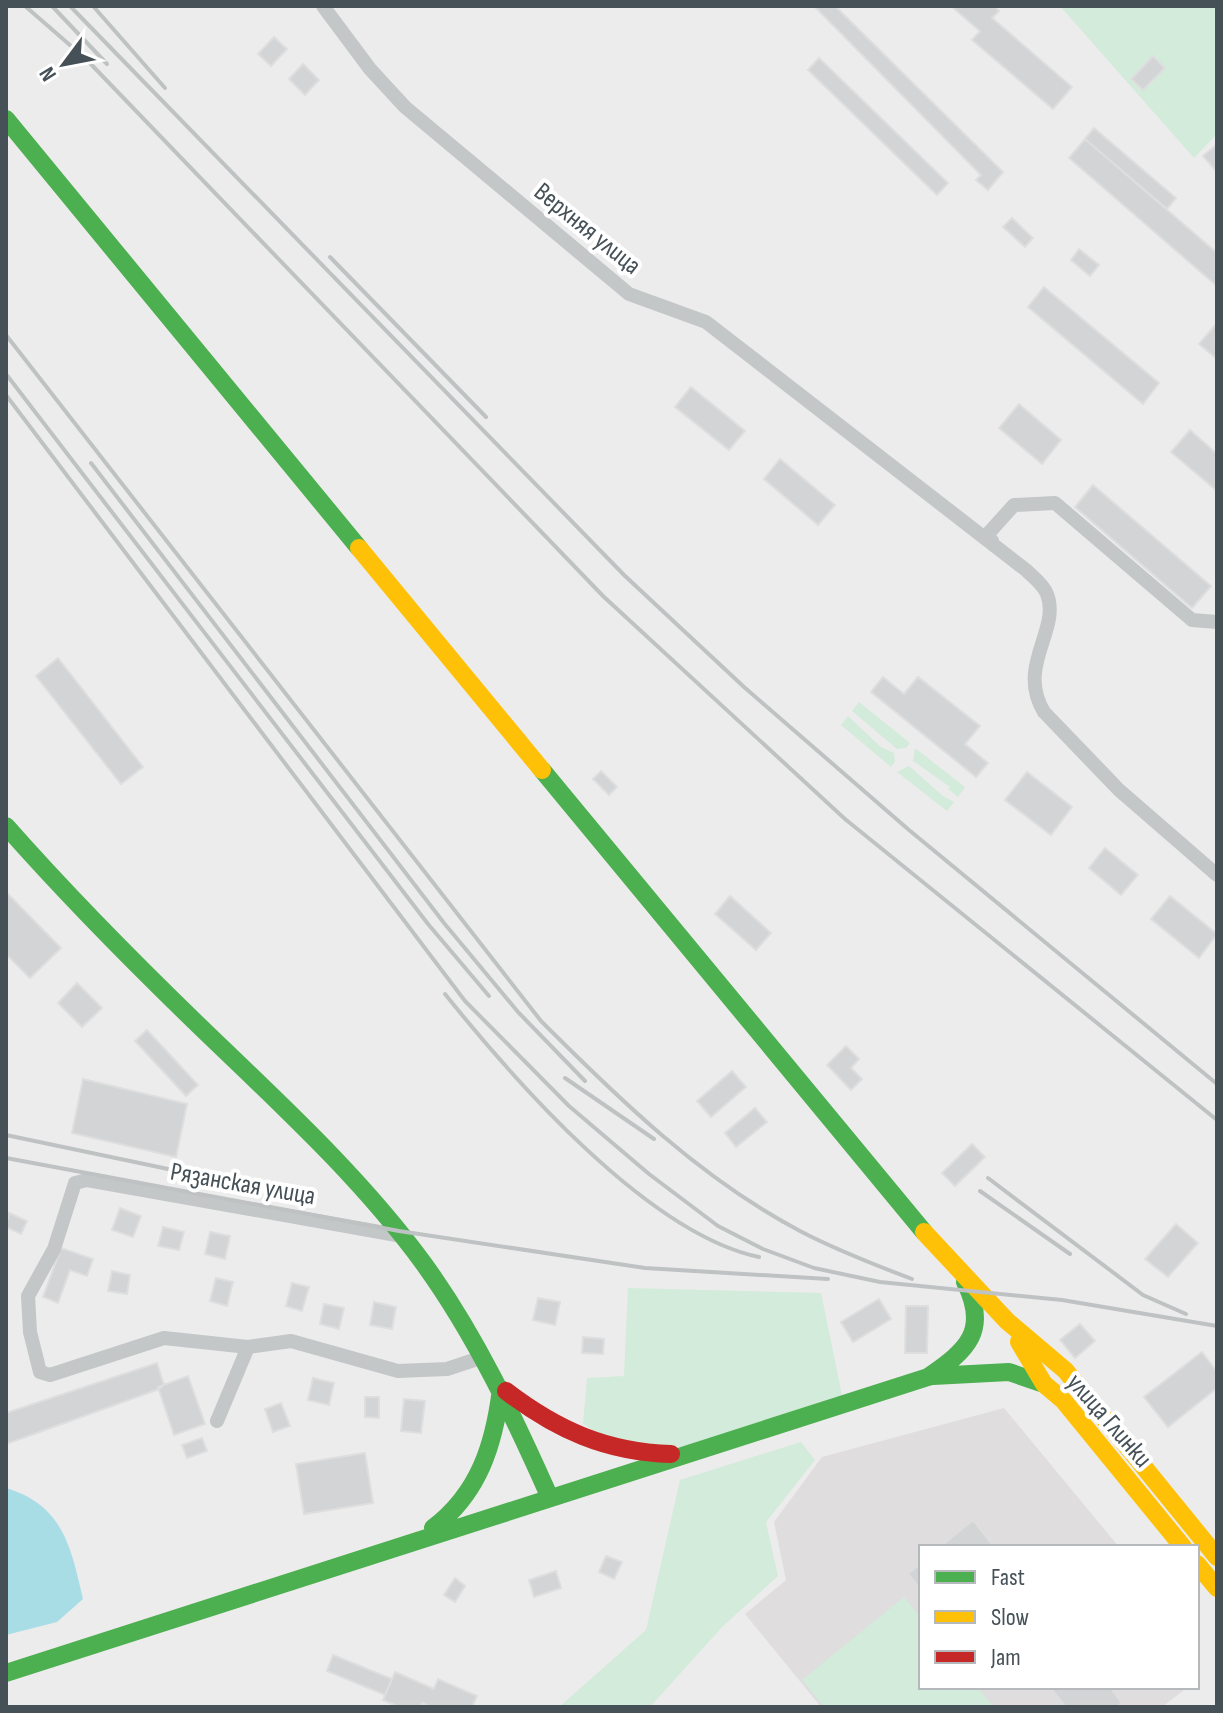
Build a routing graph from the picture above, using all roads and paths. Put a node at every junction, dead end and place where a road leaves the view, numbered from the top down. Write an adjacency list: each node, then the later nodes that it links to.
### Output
1 (323, 6): 3 (street, Верхняя улица)
2 (6, 119): 8 (main road)
3 (986, 536): 4 (street); 6 (street, Верхняя улица)
4 (1217, 622)
5 (6, 826): 7 (main road)
6 (1217, 875)
7 (402, 1236): 9 (street, Рязанская улица); 11 (main road)
8 (958, 1272): 10 (main road); 12 (main road)
9 (248, 1347): 11 (street); 15 (street)
10 (1013, 1348): 12 (main road); 13 (main road, улица Глинки); 20 (main road, улица Глинки)
11 (483, 1357): 14 (main road)
12 (928, 1377): 13 (main road); 16 (main road)
13 (1044, 1384): 19 (main road, улица Глинки)
14 (501, 1388): 16 (main road); 17 (main road); 18 (main road)
15 (217, 1421)
16 (696, 1453): 17 (main road)
17 (550, 1498): 18 (main road)
18 (413, 1541): 23 (main road)
19 (1181, 1545)
20 (1217, 1557)
21 (1199, 1566): 22 (main road)
22 (1217, 1588)
23 (6, 1673)

